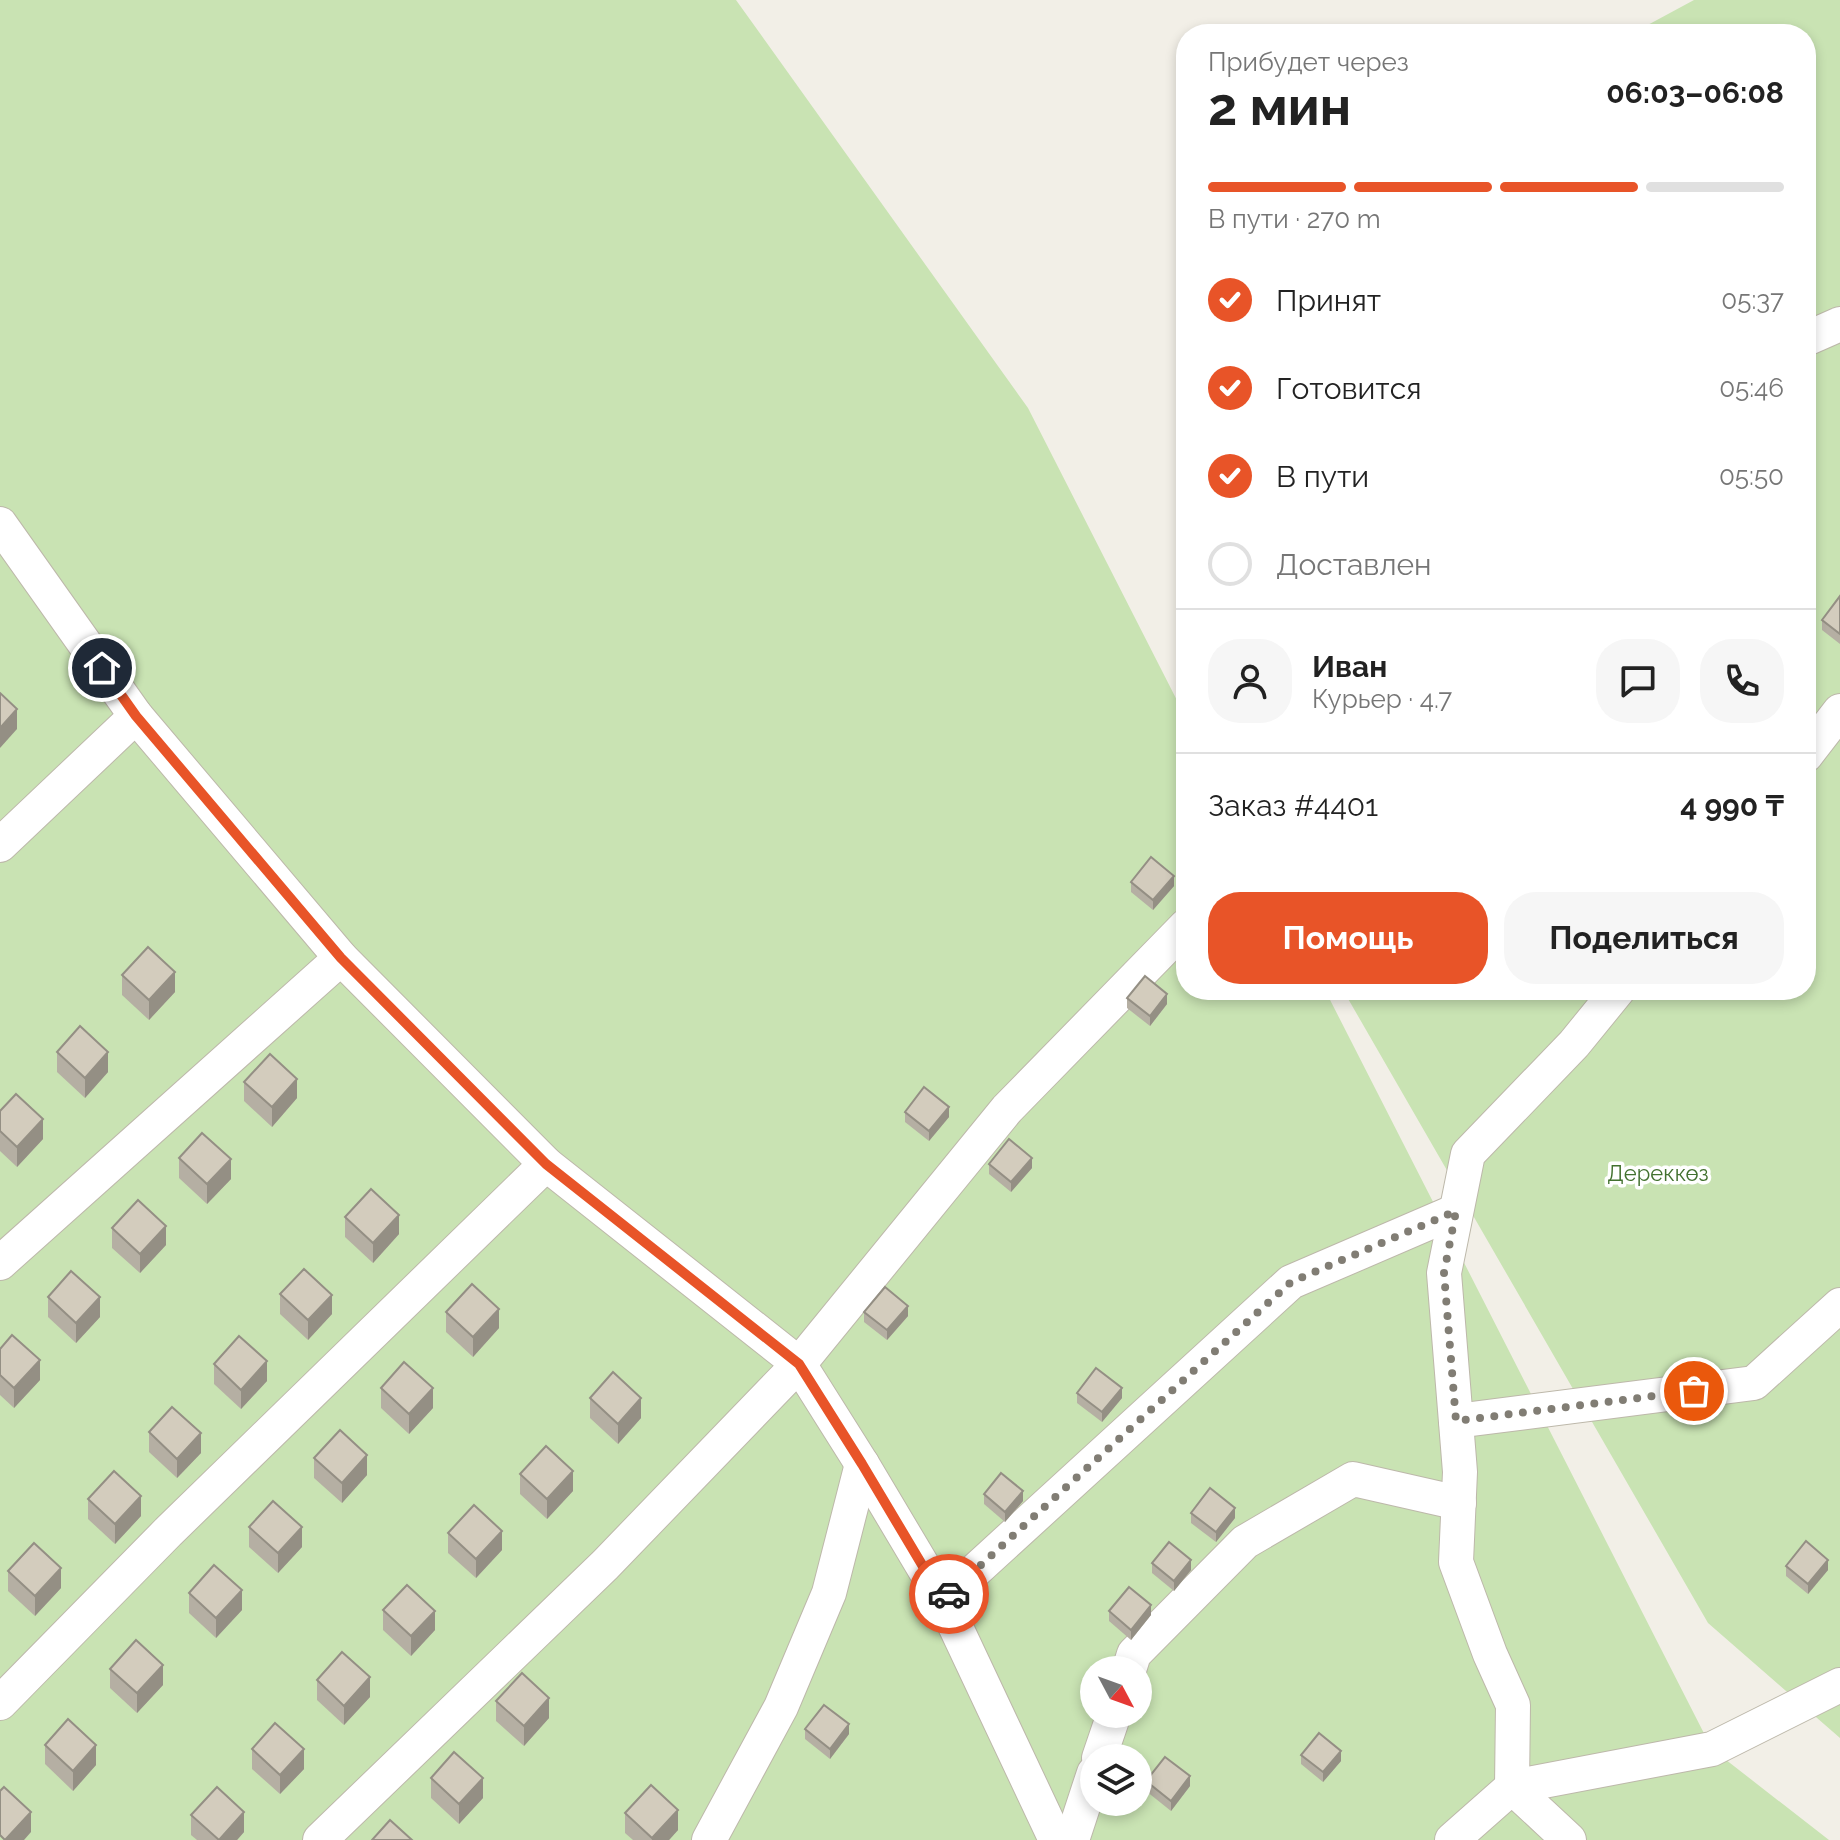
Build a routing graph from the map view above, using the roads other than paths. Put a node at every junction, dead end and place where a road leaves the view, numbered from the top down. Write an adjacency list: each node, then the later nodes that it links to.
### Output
1 (1840, 324): 2 (street)
2 (1816, 335)
3 (0, 524): 5 (street)
4 (1840, 711): 6 (street)
5 (136, 716): 7 (street); 9 (street)
6 (1816, 742)
7 (0, 845)
8 (1176, 936): 15 (street)
9 (341, 958): 11 (street); 13 (street)
10 (1610, 1000): 12 (street)
11 (546, 1164): 15 (street); 22 (street)
12 (1456, 1211): 16 (street); 19 (street)
13 (0, 1263)
14 (1840, 1305): 16 (street)
15 (799, 1364): 17 (street); 25 (street)
16 (1456, 1421): 18 (street)
17 (862, 1464): 19 (street); 26 (street)
18 (1459, 1503): 20 (street); 23 (street)
19 (943, 1600): 27 (street)
20 (1133, 1656)
21 (1840, 1685): 23 (street)
22 (0, 1703)
23 (1512, 1787): 29 (street); 30 (street)
24 (1080, 1816): 28 (street)
25 (320, 1840)
26 (709, 1840)
27 (1056, 1840)
28 (1072, 1840)
29 (1452, 1840)
30 (1569, 1840)

